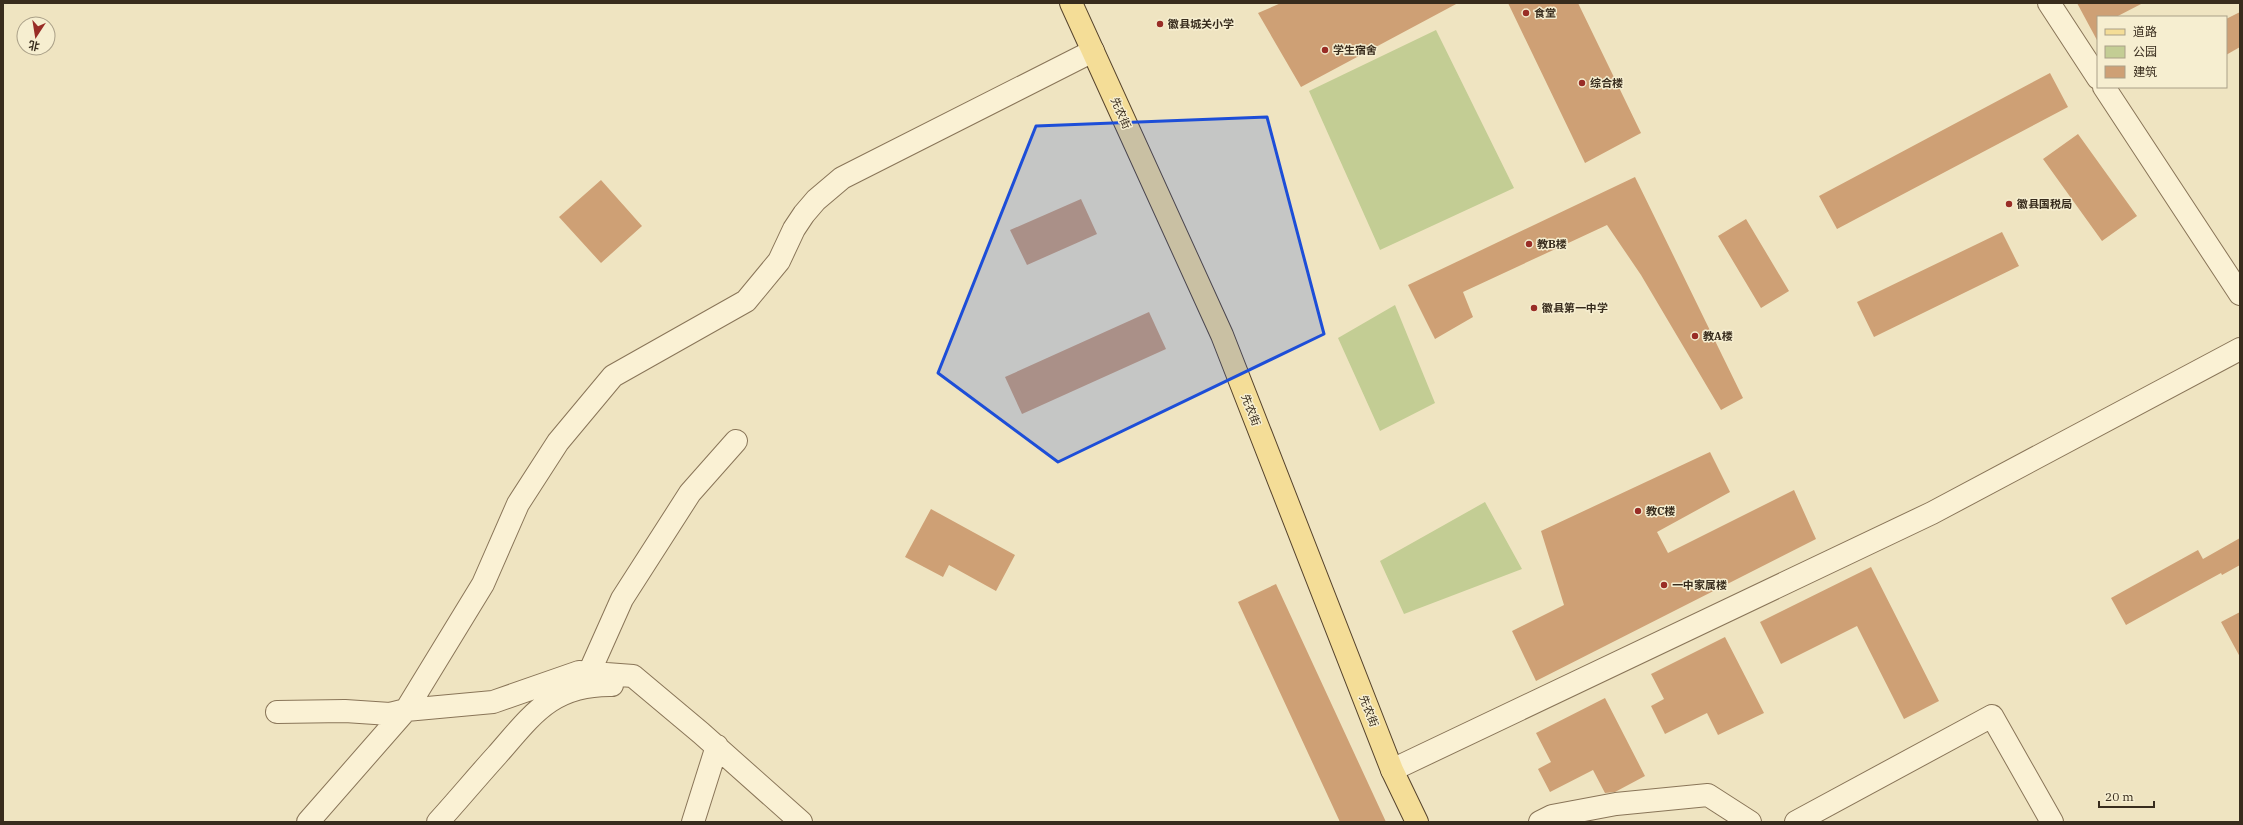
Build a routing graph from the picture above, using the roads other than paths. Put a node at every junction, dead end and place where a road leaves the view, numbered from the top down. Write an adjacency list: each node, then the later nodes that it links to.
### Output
1 (1071, 3): 3 (main road, 先农街)
2 (2049, 3): 4 (street)
3 (1093, 50): 11 (street); 14 (main road, 先农街)
4 (2097, 76)
5 (2105, 88): 6 (street)
6 (2240, 294)
7 (2240, 348): 14 (street)
8 (736, 441): 9 (street)
9 (589, 673): 10 (street); 11 (street)
10 (632, 676): 13 (street); 16 (street)
11 (406, 710): 12 (street); 15 (street)
12 (277, 712)
13 (717, 746): 17 (street); 18 (street)
14 (1392, 770): 19 (main road, 先农街)
15 (308, 822)
16 (438, 822)
17 (692, 822)
18 (801, 822)
19 (1417, 822)
20 (1540, 822): 21 (street)
21 (1750, 822)
22 (1796, 822): 23 (street)
23 (2052, 822)

